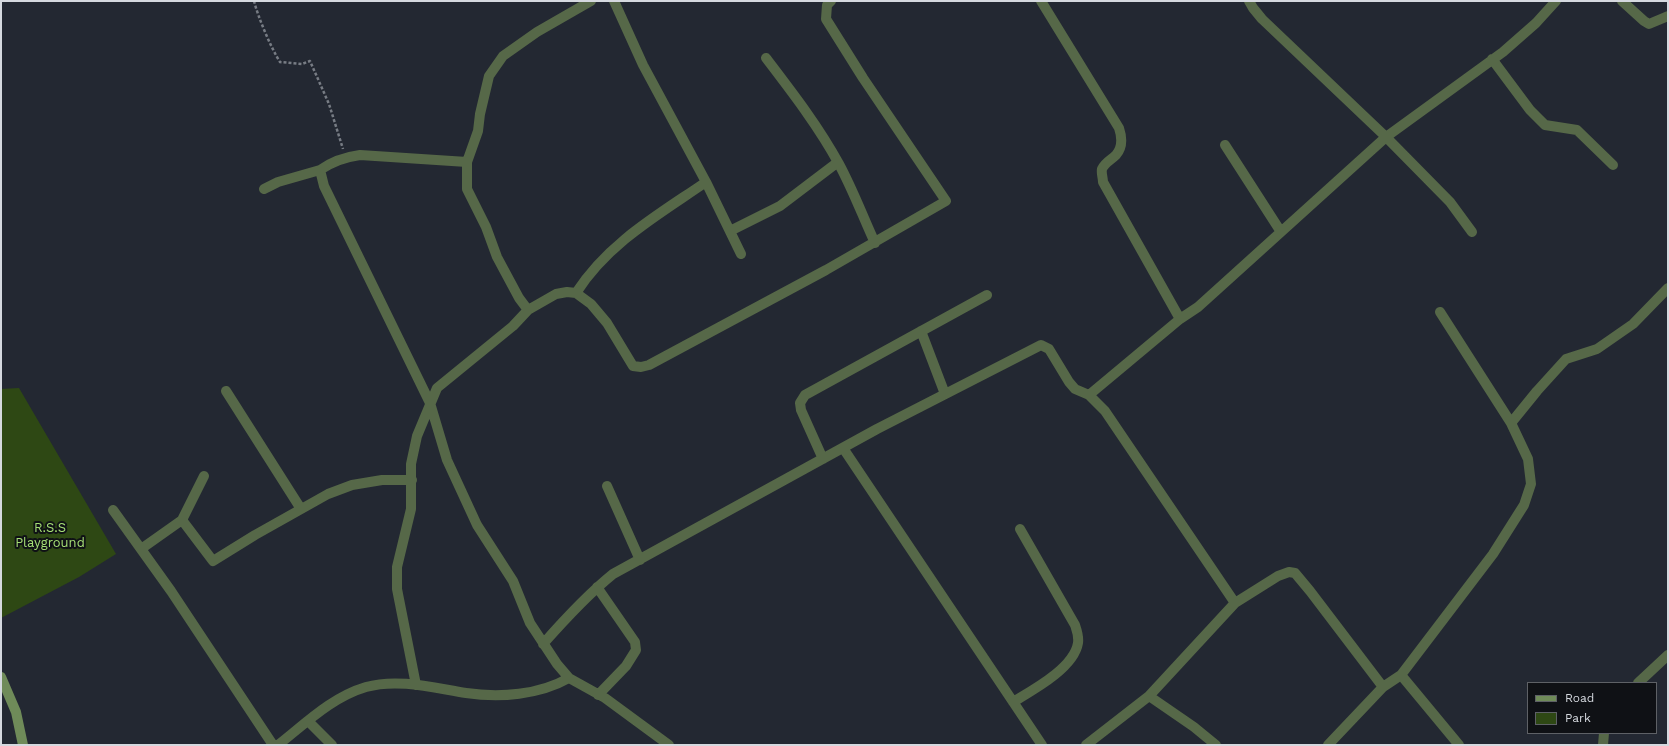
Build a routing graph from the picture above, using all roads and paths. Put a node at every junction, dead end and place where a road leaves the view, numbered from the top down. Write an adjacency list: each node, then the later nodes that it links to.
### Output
1 (254, 1): 14 (path)
2 (591, 1): 15 (street)
3 (614, 1): 19 (street)
4 (831, 1): 24 (street)
5 (1041, 1): 31 (street)
6 (1249, 1): 12 (street)
7 (1556, 1): 11 (street)
8 (1622, 1): 9 (street)
9 (1668, 16)
10 (766, 58): 16 (street)
11 (1492, 59): 12 (street); 17 (street)
12 (1386, 137): 22 (street); 23 (street)
13 (1225, 145): 22 (street)
14 (345, 157): 15 (street); 18 (street)
15 (467, 162): 29 (street)
16 (838, 162): 21 (street); 24 (street)
17 (1613, 166)
18 (320, 170): 20 (street); 36 (street)
19 (706, 182): 21 (street); 27 (street)
20 (264, 189)
21 (730, 231): 25 (street)
22 (1281, 232): 31 (street)
23 (1472, 232)
24 (875, 243): 27 (street)
25 (742, 254)
26 (1668, 288): 37 (street)
27 (576, 293): 29 (street)
28 (987, 295): 32 (street)
29 (528, 310): 36 (street)
30 (1440, 312): 37 (street)
31 (1180, 319): 35 (street)
32 (921, 332): 34 (street); 39 (street)
33 (226, 391): 43 (street)
34 (945, 394): 35 (street); 38 (street)
35 (1089, 395): 50 (street)
36 (430, 403): 41 (street); 51 (street)
37 (1511, 423): 53 (street)
38 (844, 448): 39 (street); 61 (street)
39 (823, 459): 48 (street)
40 (204, 476): 45 (street)
41 (412, 480): 43 (street); 57 (street)
42 (607, 486): 48 (street)
43 (301, 509): 45 (street)
44 (113, 510): 47 (street)
45 (182, 520): 47 (street)
46 (1020, 529): 61 (street)
47 (141, 549): 65 (street)
48 (640, 560): 49 (street)
49 (597, 587): 51 (street); 59 (street)
50 (1235, 603): 58 (street); 60 (street)
51 (543, 644): 55 (street)
52 (1668, 655): 56 (street)
53 (1401, 675): 58 (street); 73 (street)
54 (1, 677): 64 (main road)
55 (569, 678): 57 (street); 59 (street)
56 (1639, 682)
57 (416, 686): 62 (street)
58 (1383, 687): 72 (street)
59 (598, 694): 68 (street)
60 (1149, 696): 70 (street); 71 (street)
61 (1013, 702): 69 (street)
62 (308, 721): 66 (street); 67 (street)
63 (1604, 734): 74 (street)
64 (23, 745)
65 (273, 745)
66 (278, 745)
67 (332, 745)
68 (669, 745)
69 (1042, 745)
70 (1086, 745)
71 (1216, 745)
72 (1328, 745)
73 (1458, 745)
74 (1603, 745)

